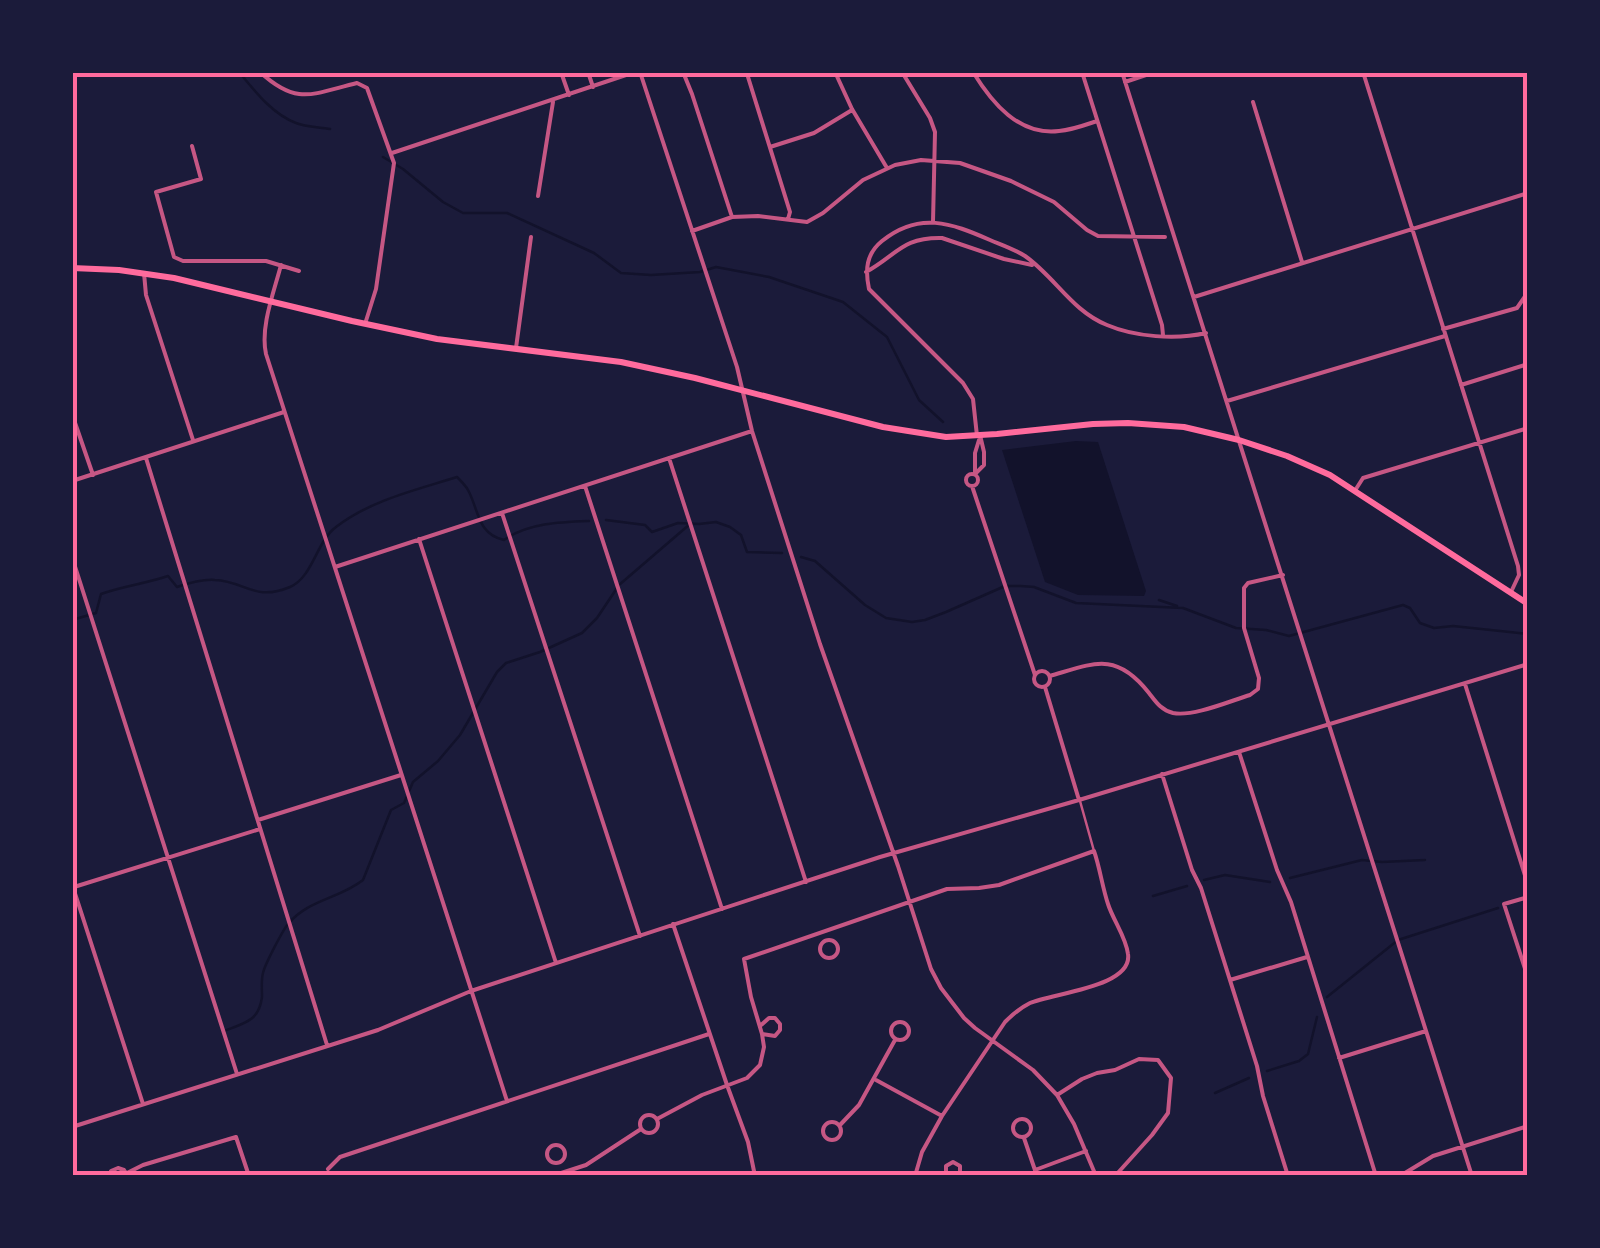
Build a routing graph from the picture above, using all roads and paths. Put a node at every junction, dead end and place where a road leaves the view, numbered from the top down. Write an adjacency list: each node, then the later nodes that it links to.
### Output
1 (260, 72): 23 (street)
2 (561, 72): 16 (street)
3 (588, 72): 15 (street)
4 (638, 72): 15 (street); 32 (street)
5 (683, 72): 28 (street)
6 (749, 72): 22 (street)
7 (835, 72): 19 (street)
8 (902, 72): 24 (street)
9 (973, 72): 20 (street)
10 (1082, 72): 20 (street)
11 (1122, 72): 14 (street)
12 (1155, 72): 14 (street)
13 (1363, 72): 31 (street)
14 (1125, 82): 44 (street)
15 (593, 88): 16 (street)
16 (569, 95): 17 (street)
17 (553, 100): 23 (street); 27 (street)
18 (1253, 102): 36 (street)
19 (852, 109): 22 (street); 25 (street)
20 (1098, 121): 35 (street)
21 (192, 146): 37 (street)
22 (770, 147): 29 (street)
23 (392, 153): 46 (street)
24 (936, 161): 25 (street); 30 (street); 35 (street)
25 (888, 168): 29 (street)
26 (1528, 193): 31 (street)
27 (538, 196)
28 (732, 217): 29 (street); 32 (street)
29 (788, 219)
30 (933, 222): 38 (street); 41 (street)
31 (1412, 228): 36 (street); 47 (street)
32 (692, 231): 54 (street)
33 (531, 237): 51 (street)
34 (1165, 237): 35 (street)
35 (1134, 238): 49 (street)
36 (1302, 262): 44 (street)
37 (281, 265): 40 (street); 45 (street)
38 (1036, 266): 41 (street); 49 (street)
39 (72, 268): 42 (main road)
40 (299, 271)
41 (866, 272): 60 (street)
42 (144, 273): 45 (main road); 62 (street)
43 (1526, 294): 47 (street)
44 (1194, 296): 48 (street)
45 (272, 302): 46 (main road); 56 (street)
46 (365, 324): 51 (main road)
47 (1443, 329): 50 (street)
48 (1206, 333): 49 (street); 55 (street)
49 (1163, 335)
50 (1446, 336): 53 (street); 55 (street)
51 (516, 348): 54 (main road)
52 (1528, 364): 53 (street)
53 (1461, 385): 63 (street)
54 (744, 391): 59 (street); 60 (main road)
55 (1227, 401): 61 (street)
56 (284, 412): 62 (street); 73 (street)
57 (72, 414): 66 (street)
58 (1528, 428): 63 (street)
59 (752, 432): 65 (street); 90 (street)
60 (978, 436): 61 (main road); 78 (street)
61 (1240, 440): 69 (main road); 74 (street)
62 (194, 442): 64 (street)
63 (1479, 443): 69 (street); 75 (street)
64 (146, 458): 66 (street); 87 (street)
65 (669, 458): 68 (street); 92 (street)
66 (92, 475): 67 (street)
67 (72, 481)
68 (585, 486): 70 (street); 98 (street)
69 (1355, 490): 75 (main road)
70 (502, 514): 71 (street); 101 (street)
71 (419, 539): 73 (street); 104 (street)
72 (72, 557): 91 (street)
73 (335, 567): 84 (street)
74 (1283, 575): 79 (street); 82 (street)
75 (1511, 592): 76 (main road)
76 (1528, 604)
77 (1528, 664): 80 (street)
78 (1035, 675): 79 (street); 81 (street)
79 (1050, 676): 81 (street)
80 (1465, 682): 82 (street); 93 (street)
81 (1044, 687): 86 (street)
82 (1329, 724): 83 (street); 109 (street)
83 (1238, 750): 85 (street); 103 (street)
84 (402, 774): 87 (street); 107 (street)
85 (1162, 774): 86 (street); 106 (street)
86 (1079, 800): 89 (lane); 90 (street)
87 (258, 820): 88 (street)
88 (260, 829): 91 (street); 114 (street)
89 (1094, 850): 96 (street); 113 (street)
90 (893, 853): 92 (street); 96 (street)
91 (168, 858): 94 (street); 116 (street)
92 (806, 882): 98 (street)
93 (1528, 884)
94 (73, 886): 97 (street)
95 (1528, 897): 105 (street)
96 (909, 901): 100 (street); 113 (street)
97 (76, 908): 121 (street)
98 (722, 909): 99 (street)
99 (673, 924): 101 (street); 110 (street)
100 (824, 932): 102 (street); 108 (street)
101 (640, 936): 104 (street)
102 (826, 940)
103 (1308, 956): 106 (street); 115 (street)
104 (556, 963): 107 (street)
105 (1528, 978)
106 (1230, 980): 145 (street)
107 (471, 991): 114 (street); 120 (street)
108 (760, 1026): 111 (street); 111 (street)
109 (1426, 1032): 115 (street); 129 (street)
110 (709, 1034): 118 (street); 120 (street)
111 (762, 1034): 118 (street)
112 (895, 1040): 117 (street)
113 (992, 1040): 119 (street); 122 (street)
114 (327, 1046): 116 (street)
115 (1339, 1058): 146 (street)
116 (237, 1074): 121 (street)
117 (874, 1079): 122 (street); 124 (street)
118 (726, 1085): 123 (street); 139 (street)
119 (1057, 1095): 130 (street); 144 (street)
120 (507, 1101): 132 (street)
121 (144, 1104): 126 (street)
122 (942, 1116): 140 (street)
123 (657, 1120): 127 (street); 127 (street)
124 (840, 1125)
125 (1528, 1126): 129 (street)
126 (72, 1127)
127 (641, 1129): 133 (street)
128 (1024, 1137): 134 (street)
129 (1463, 1147): 147 (street); 148 (street)
130 (1086, 1151): 134 (street); 143 (street)
131 (558, 1162): 133 (street)
132 (328, 1170)
133 (563, 1172): 138 (street)
134 (1036, 1173)
135 (127, 1174): 136 (street); 137 (street)
136 (109, 1176)
137 (249, 1176)
138 (552, 1176)
139 (755, 1176)
140 (915, 1176)
141 (946, 1176): 142 (street)
142 (960, 1176)
143 (1096, 1176)
144 (1116, 1176)
145 (1288, 1176)
146 (1376, 1176)
147 (1400, 1176)
148 (1472, 1176)

